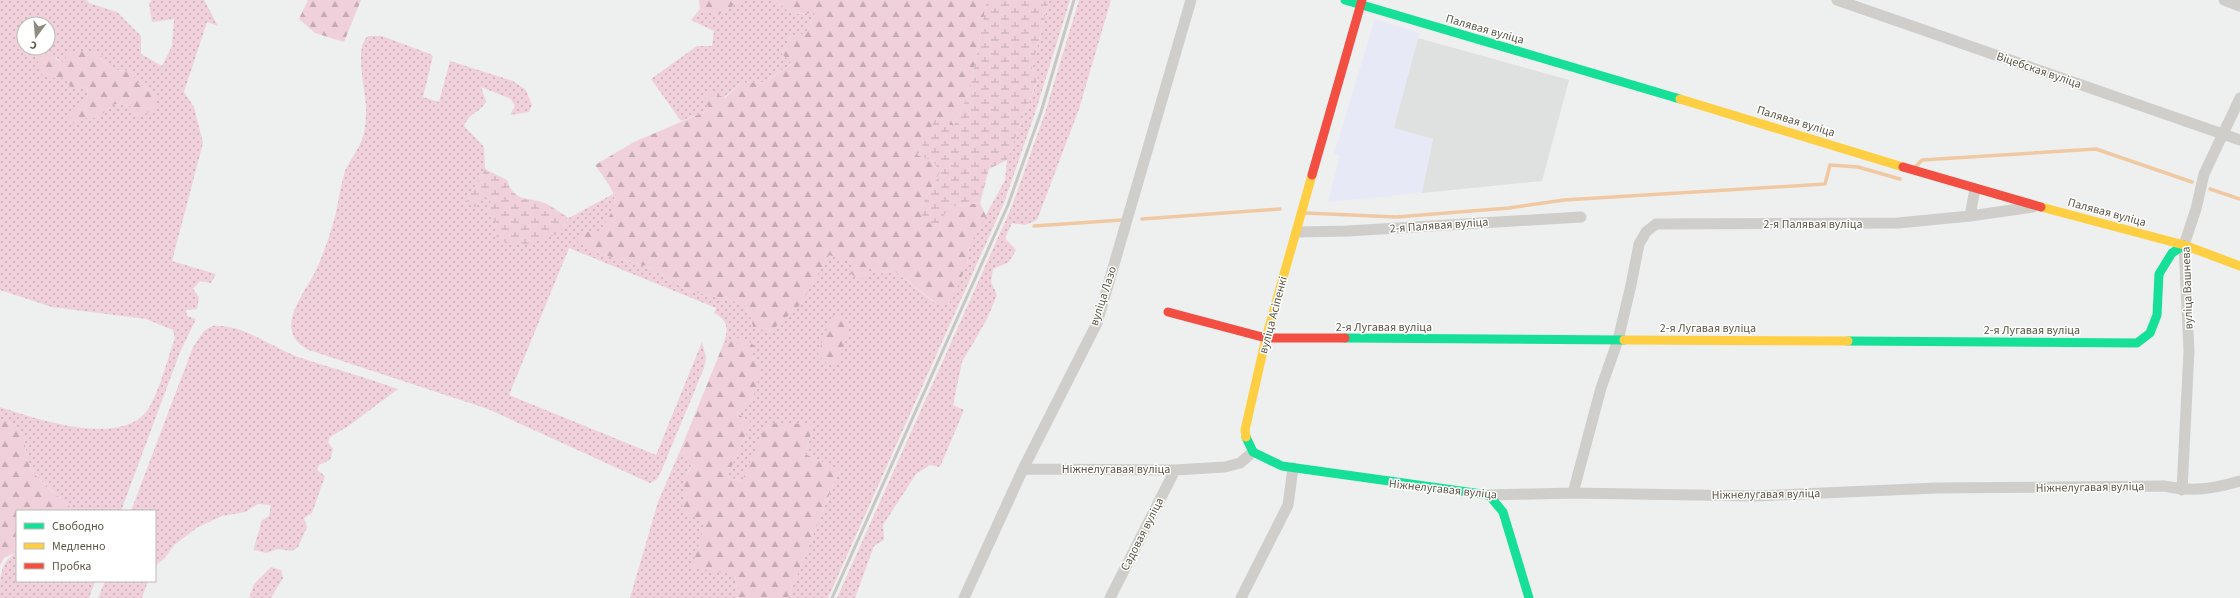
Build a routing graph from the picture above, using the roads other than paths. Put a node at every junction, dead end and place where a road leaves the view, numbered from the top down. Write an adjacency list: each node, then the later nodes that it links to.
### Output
1 (1191, 0): 22 (street, вуліца Лазо)
2 (1345, 0): 5 (street, Палявая вуліца)
3 (1837, 0): 8 (street, Віцебская вуліца)
4 (2224, 0): 6 (street)
5 (1361, 3): 10 (street, Палявая вуліца); 14 (street, вуліца Асіпенкі)
6 (2240, 6)
7 (2240, 98): 8 (street, вуліца Вашнева)
8 (2223, 133): 9 (street, Віцебская вуліца); 15 (street, вуліца Вашнева)
9 (2240, 140)
10 (1975, 188): 11 (street, Палявая вуліца); 12 (street)
11 (2039, 206): 12 (street, 2-я Палявая вуліца); 15 (street, Палявая вуліца)
12 (1970, 216): 19 (street, 2-я Палявая вуліца)
13 (1581, 217): 14 (street, 2-я Палявая вуліца)
14 (1296, 232): 18 (street, вуліца Асіпенкі)
15 (2184, 245): 16 (street, Палявая вуліца); 19 (street, 2-я Лугавая вуліца); 25 (street, вуліца Вашнева)
16 (2240, 266)
17 (1168, 312): 18 (street, 2-я Лугавая вуліца)
18 (1266, 338): 19 (street, 2-я Лугавая вуліца); 20 (street, вуліца Асіпенкі)
19 (1618, 340): 26 (street)
20 (1253, 452): 21 (street); 23 (street, Ніжнелугавая вуліца)
21 (1293, 468): 27 (street, Ніжнелугавая вуліца); 30 (street)
22 (1023, 469): 23 (street, Ніжнелугавая вуліца); 28 (street, вуліца Лазо)
23 (1175, 470): 29 (street, Садовая вуліца)
24 (2240, 481): 25 (street, Ніжнелугавая вуліца)
25 (2182, 490): 26 (street, Ніжнелугавая вуліца)
26 (1573, 493): 27 (street, Ніжнелугавая вуліца)
27 (1489, 495): 31 (street)
28 (964, 598)
29 (1110, 598)
30 (1241, 598)
31 (1529, 598)

